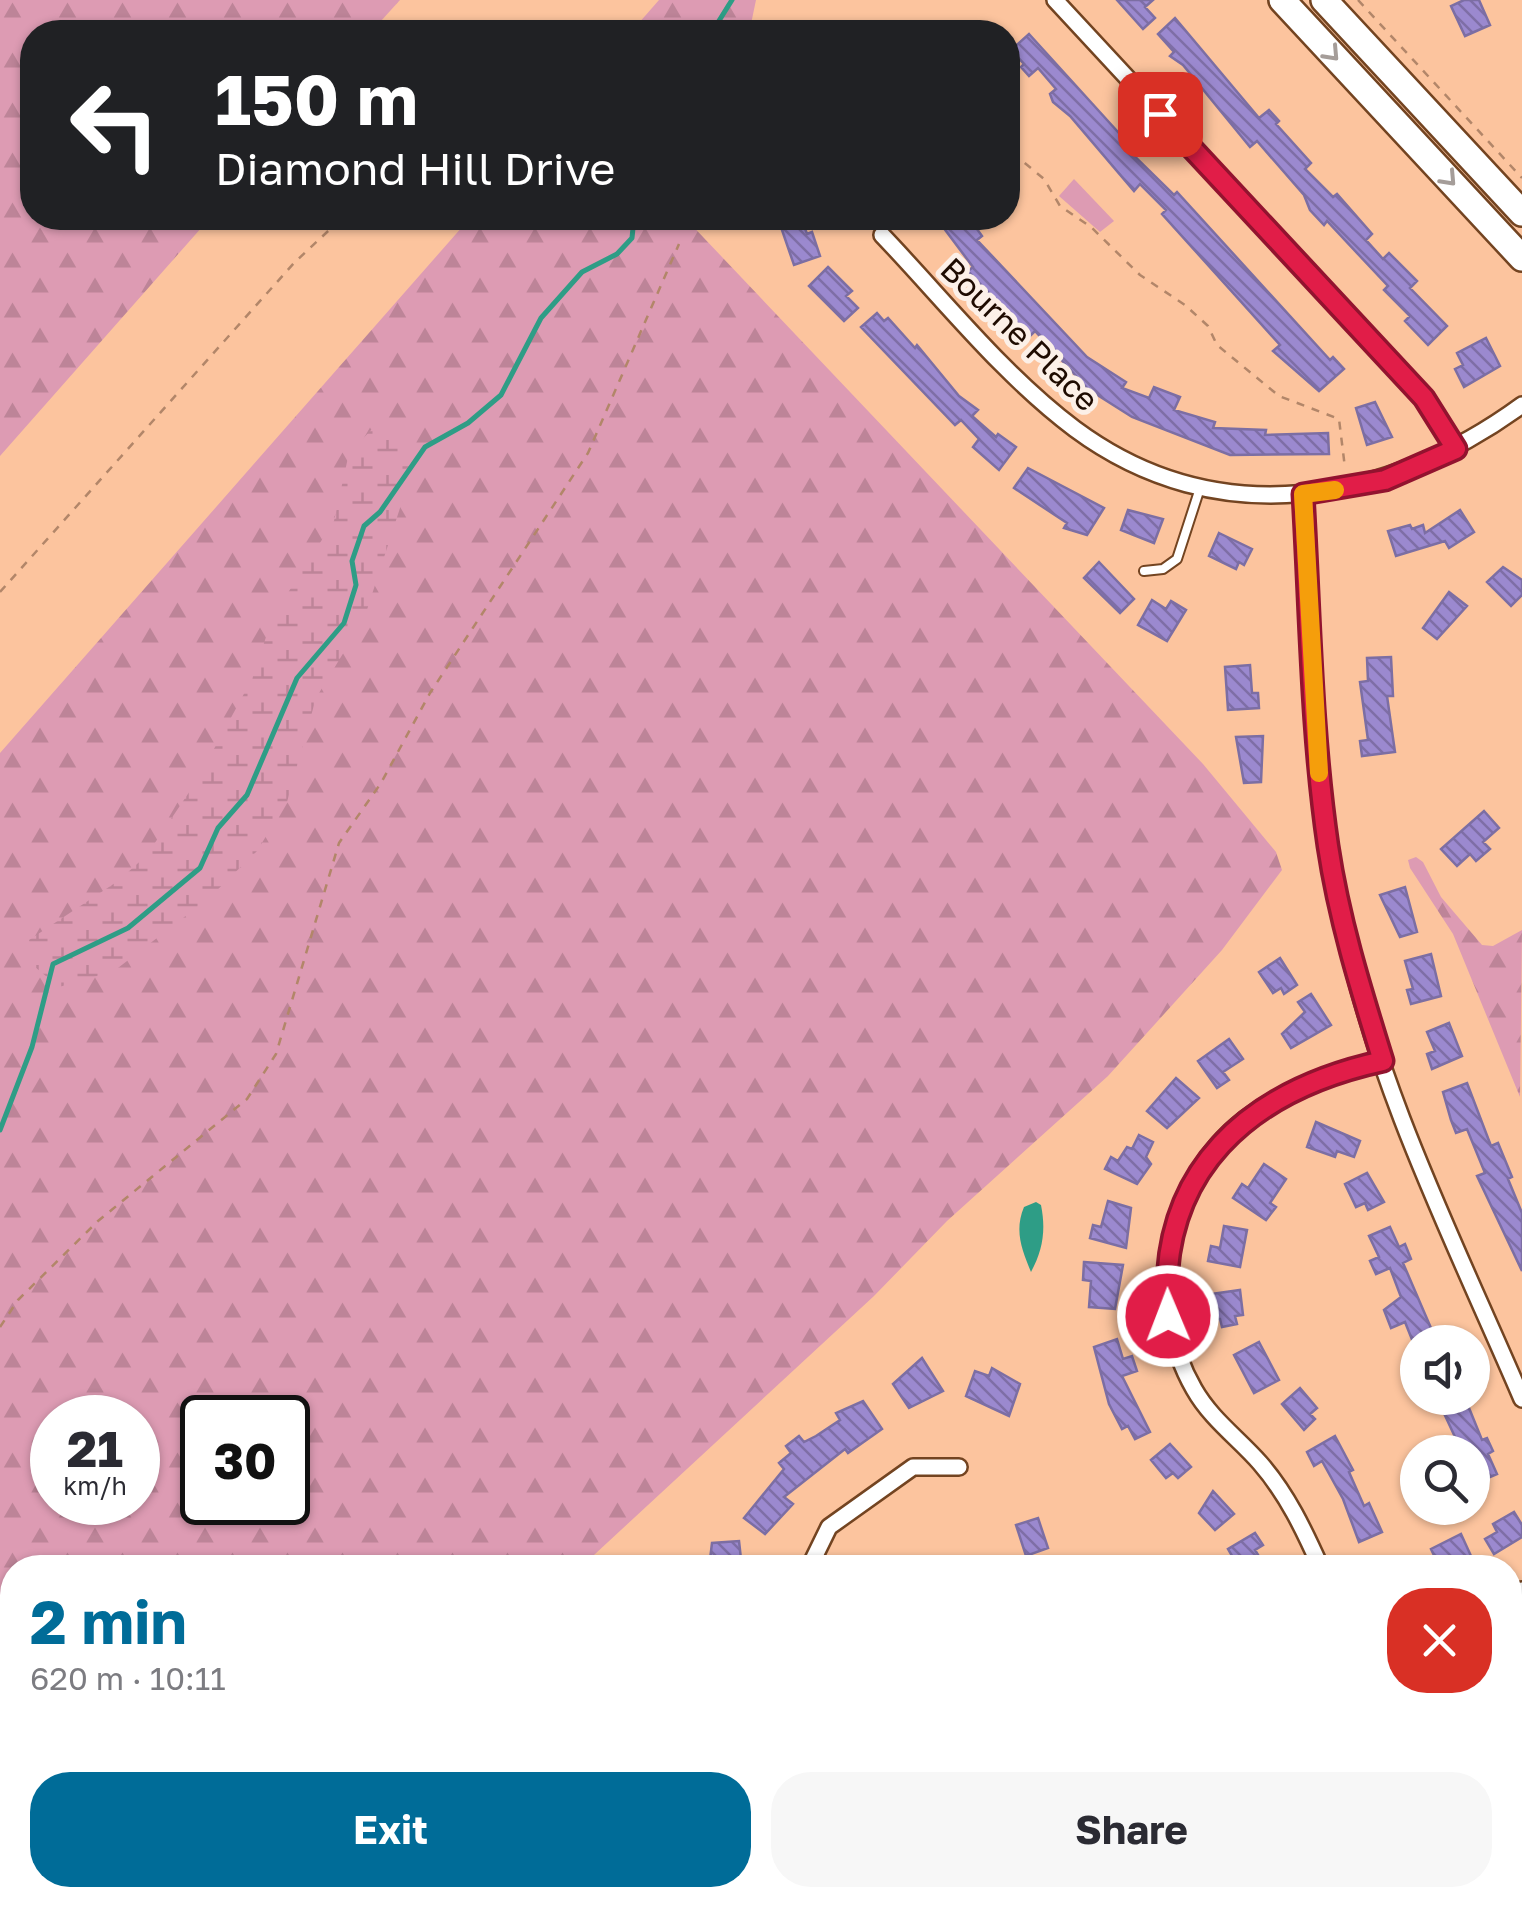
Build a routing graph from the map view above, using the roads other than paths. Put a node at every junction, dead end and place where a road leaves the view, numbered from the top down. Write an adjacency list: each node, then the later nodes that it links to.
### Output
1 (1055, 0): 8 (street)
2 (1282, 0): 6 (main road, one-way to 6)
3 (1324, 0): 4 (main road)
4 (1522, 213)
5 (882, 234): 9 (street, Bourne Place)
6 (1522, 258)
7 (1522, 404): 8 (street, Bourne Place)
8 (1456, 449): 10 (street, Bourne Place)
9 (1201, 485): 10 (street, Bourne Place); 11 (lane)
10 (1303, 494): 12 (street)
11 (1144, 571)
12 (1383, 1061): 13 (street); 16 (street)
13 (1522, 1398)
14 (959, 1467): 15 (street)
15 (816, 1555)
16 (1314, 1555)

